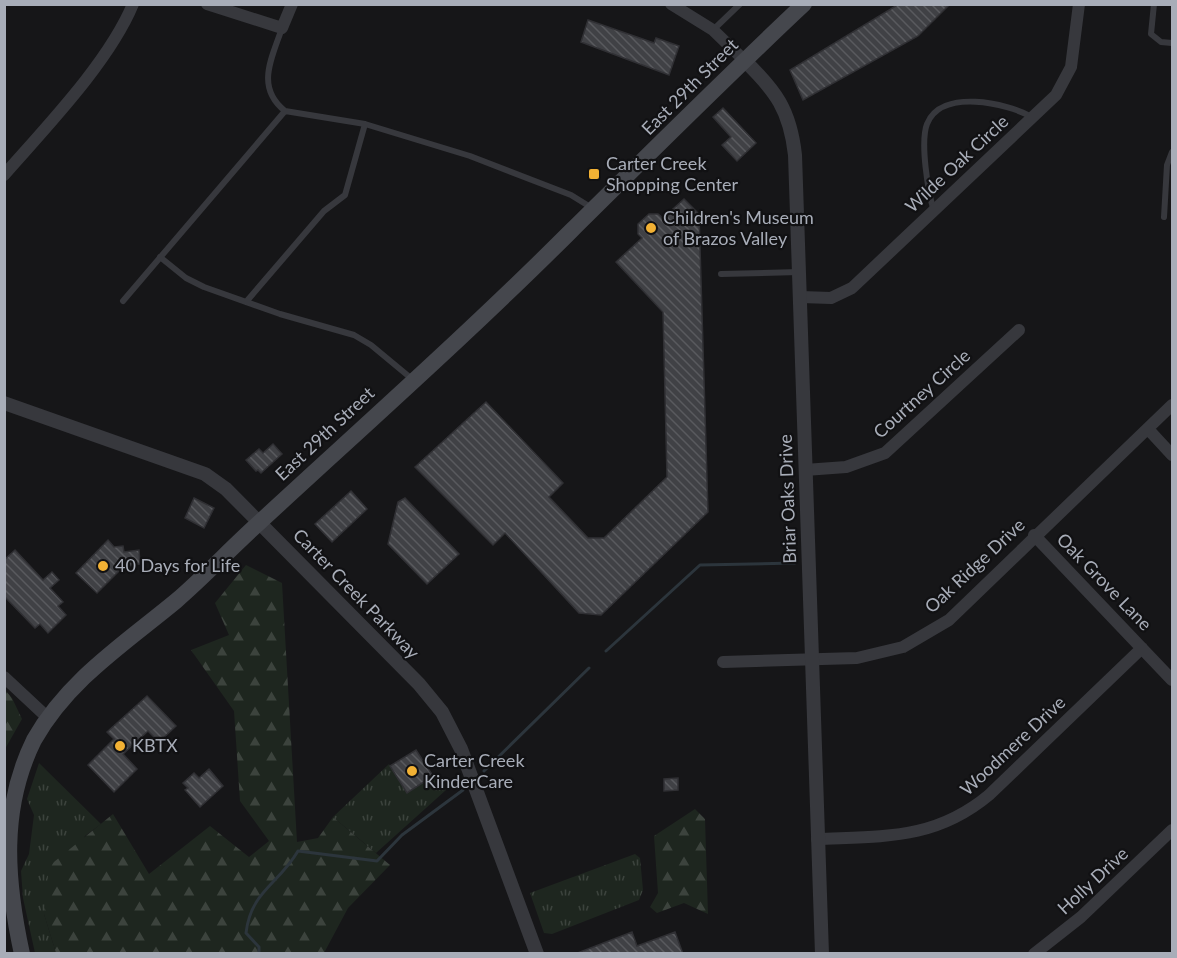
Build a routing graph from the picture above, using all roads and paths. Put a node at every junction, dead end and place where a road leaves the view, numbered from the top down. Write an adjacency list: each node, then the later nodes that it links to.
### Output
1 (133, 4): 17 (street)
2 (207, 4): 9 (street)
3 (292, 4): 9 (street)
4 (740, 4): 10 (lane)
5 (804, 4): 12 (main road, East 29th Street)
6 (1078, 4): 14 (street, Wilde Oak Circle)
7 (1154, 4): 11 (lane)
8 (675, 5): 10 (street)
9 (282, 28): 13 (lane)
10 (713, 30): 12 (street)
11 (1173, 43)
12 (744, 60): 18 (main road, East 29th Street); 22 (street, Briar Oaks Drive)
13 (285, 111): 15 (lane); 21 (lane)
14 (1033, 117): 19 (street, Wilde Oak Circle); 19 (lane)
15 (364, 124): 18 (lane); 26 (lane)
16 (1173, 152): 20 (lane)
17 (4, 175)
18 (593, 209): 28 (main road, East 29th Street)
19 (934, 211): 24 (street, Wilde Oak Circle)
20 (1164, 217)
21 (160, 258): 25 (lane); 26 (lane)
22 (800, 272): 23 (lane); 24 (street, Briar Oaks Drive)
23 (721, 274)
24 (801, 297): 33 (street, Briar Oaks Drive)
25 (123, 301)
26 (246, 302): 28 (lane)
27 (1019, 330): 33 (street, Courtney Circle)
28 (413, 379): 34 (main road, East 29th Street)
29 (4, 403): 34 (street, Carter Creek Parkway)
30 (1173, 405): 31 (street, Oak Ridge Drive)
31 (1148, 429): 32 (street); 35 (street, Oak Ridge Drive)
32 (1173, 455)
33 (805, 470): 37 (street, Briar Oaks Drive)
34 (261, 521): 41 (main road, East 29th Street); 46 (street, Carter Creek Parkway)
35 (1034, 535): 36 (street, Oak Grove Lane); 37 (street, Oak Ridge Drive)
36 (1142, 648): 40 (street, Oak Grove Lane); 44 (street, Woodmere Drive)
37 (811, 658): 38 (street, Oak Ridge Drive); 44 (street, Briar Oaks Drive)
38 (723, 662)
39 (4, 677): 41 (street)
40 (1173, 680)
41 (48, 718): 42 (main road, East 29th Street)
42 (6, 824): 45 (main road, East 29th Street)
43 (1173, 830): 48 (street, Holly Drive)
44 (817, 839): 47 (street, Briar Oaks Drive)
45 (22, 954)
46 (537, 954)
47 (822, 954)
48 (1034, 954)

